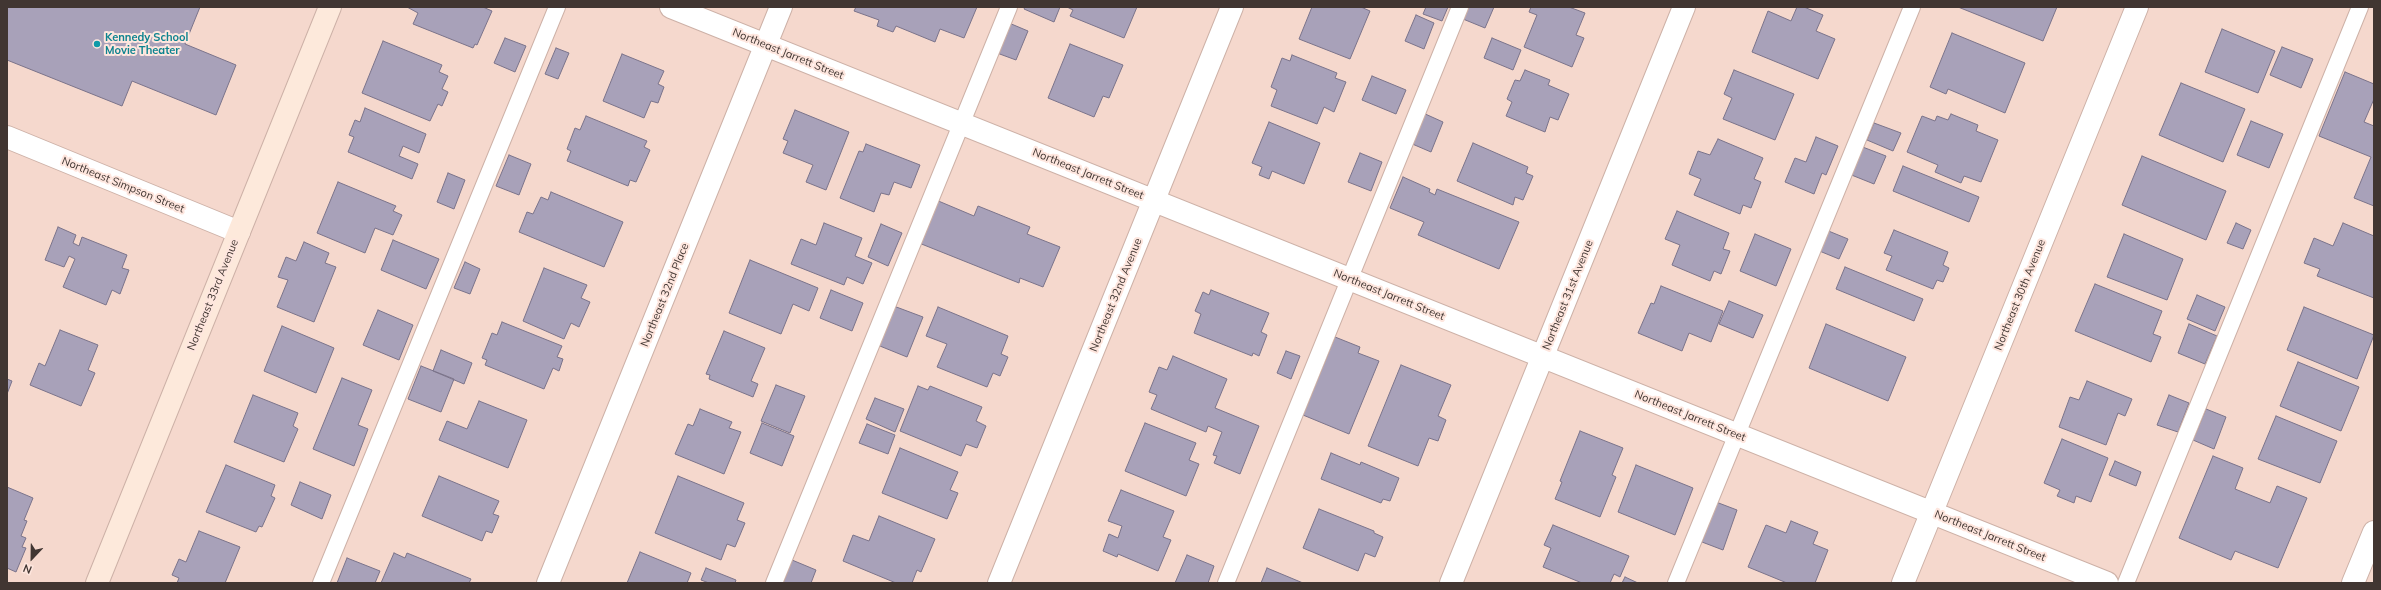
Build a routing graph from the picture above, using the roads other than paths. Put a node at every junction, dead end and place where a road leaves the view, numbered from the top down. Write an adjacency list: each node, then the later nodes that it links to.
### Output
1 (330, 7): 16 (main road, Northeast 33rd Avenue)
2 (556, 7): 23 (lane)
3 (671, 7): 12 (street, Northeast Jarrett Street)
4 (781, 7): 12 (street, Northeast 32nd Place)
5 (1010, 7): 13 (lane)
6 (1232, 7): 15 (street, Northeast 32nd Avenue)
7 (1460, 7): 17 (lane)
8 (1684, 7): 18 (street, Northeast 31st Avenue)
9 (1912, 7): 19 (lane)
10 (2138, 7): 20 (street, Northeast 30th Avenue)
11 (2360, 7): 32 (lane)
12 (766, 45): 13 (street, Northeast Jarrett Street); 24 (street, Northeast 32nd Place)
13 (963, 124): 15 (street, Northeast Jarrett Street); 25 (lane)
14 (7, 138): 16 (street, Northeast Simpson Street)
15 (1154, 201): 17 (street, Northeast Jarrett Street); 26 (street, Northeast 32nd Avenue)
16 (238, 232): 22 (main road, Northeast 33rd Avenue)
17 (1350, 280): 18 (street, Northeast Jarrett Street); 27 (lane)
18 (1543, 357): 19 (street, Northeast Jarrett Street); 28 (street, Northeast 31st Avenue)
19 (1736, 435): 20 (street, Northeast Jarrett Street); 29 (lane)
20 (1931, 513): 30 (street, Northeast 30th Avenue); 31 (street, Northeast Jarrett Street)
21 (2374, 532): 33 (street)
22 (97, 583)
23 (321, 583)
24 (548, 583)
25 (774, 583)
26 (999, 583)
27 (1226, 583)
28 (1451, 583)
29 (1676, 583)
30 (1903, 583)
31 (2107, 583)
32 (2126, 583)
33 (2353, 583)

